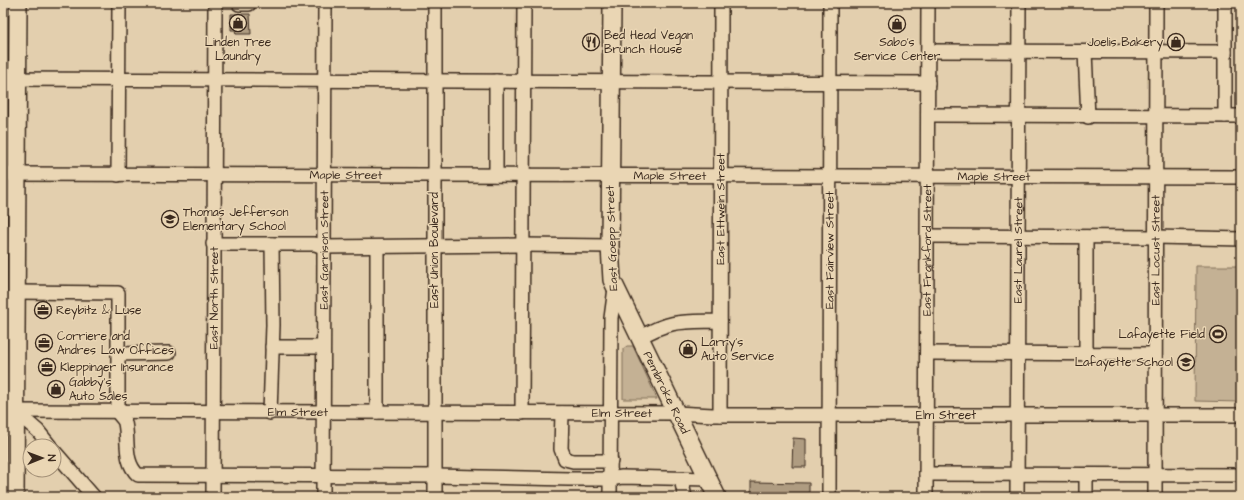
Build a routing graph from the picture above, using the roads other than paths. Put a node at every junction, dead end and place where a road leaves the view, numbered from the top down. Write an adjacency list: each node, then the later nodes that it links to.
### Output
1 (18, 3): 19 (main road)
2 (119, 3): 20 (street)
3 (215, 3): 21 (street, East North Street)
4 (325, 3): 22 (street, East Garrison Street)
5 (435, 3): 23 (street, East Union Boulevard)
6 (524, 3): 25 (street)
7 (612, 3): 26 (main road, East Goepp Street)
8 (721, 3): 27 (street, East Ettwein Street)
9 (830, 3): 28 (street, East Fairview Street)
10 (928, 3): 14 (street, East Frankford Street)
11 (1019, 3): 15 (street, East Laurel Street)
12 (1156, 3): 17 (street, East Locust Street)
13 (1225, 3): 18 (street)
14 (928, 51): 15 (street); 29 (street, East Frankford Street)
15 (1020, 52): 16 (street); 31 (street, East Laurel Street)
16 (1086, 52): 17 (street); 34 (street)
17 (1157, 52): 18 (street); 35 (street, East Locust Street)
18 (1225, 52): 32 (street)
19 (10, 79): 20 (street); 36 (main road)
20 (119, 80): 21 (street); 38 (street)
21 (215, 81): 22 (street); 44 (street, East North Street)
22 (325, 81): 23 (street); 37 (street, East Garrison Street)
23 (434, 81): 24 (street); 39 (street, East Union Boulevard)
24 (496, 81): 25 (street); 40 (street)
25 (524, 81): 26 (street); 41 (street)
26 (611, 81): 27 (street); 42 (main road, East Goepp Street)
27 (720, 82): 28 (street); 43 (street, East Ettwein Street)
28 (829, 82): 29 (street); 45 (street, East Fairview Street)
29 (928, 83): 30 (street, East Frankford Street)
30 (928, 115): 31 (street); 46 (street, East Frankford Street)
31 (1019, 116): 34 (street); 48 (street, East Laurel Street)
32 (1225, 116): 33 (street); 35 (street)
33 (1241, 116)
34 (1088, 117): 35 (street)
35 (1157, 117): 49 (street, East Locust Street)
36 (9, 174): 38 (street, Maple Street); 63 (main road)
37 (324, 174): 39 (street, Maple Street); 44 (street, Maple Street); 60 (street, East Garrison Street)
38 (118, 175): 44 (street, Maple Street)
39 (434, 175): 40 (street, Maple Street); 58 (street, East Union Boulevard)
40 (496, 175): 41 (street, Maple Street)
41 (523, 175): 42 (street, Maple Street); 57 (street)
42 (610, 175): 43 (street, Maple Street); 59 (main road, East Goepp Street)
43 (720, 175): 45 (street, Maple Street); 64 (street, East Ettwein Street)
44 (214, 176): 55 (street, East North Street)
45 (830, 177): 46 (street, Maple Street); 85 (street, East Fairview Street)
46 (928, 177): 48 (street, Maple Street); 50 (street, East Frankford Street)
47 (1241, 177): 49 (street, Maple Street)
48 (1019, 178): 49 (street, Maple Street); 51 (street, East Laurel Street)
49 (1156, 178): 53 (street, East Locust Street)
50 (927, 236): 51 (street); 69 (street, East Frankford Street)
51 (1019, 237): 52 (street); 71 (street, East Laurel Street)
52 (1086, 237): 53 (street); 72 (street)
53 (1156, 237): 54 (street); 73 (street, East Locust Street)
54 (1241, 239)
55 (213, 244): 56 (street); 79 (street, East North Street)
56 (272, 244): 60 (street); 66 (street)
57 (522, 245): 58 (street); 59 (street); 81 (street)
58 (434, 246): 61 (street); 78 (street, East Union Boulevard)
59 (610, 246): 62 (main road, East Goepp Street)
60 (323, 247): 61 (street); 67 (street, East Garrison Street)
61 (377, 247): 77 (street)
62 (615, 288): 65 (main road, Pembroke Road); 83 (street, East Goepp Street)
63 (16, 292): 70 (street); 74 (main road)
64 (720, 321): 65 (street); 87 (street, East Ettwein Street)
65 (639, 338): 84 (main road, Pembroke Road)
66 (272, 347): 67 (street); 80 (street)
67 (323, 348): 76 (street, East Garrison Street)
68 (169, 353): 70 (street)
69 (927, 353): 71 (street); 88 (street, East Frankford Street)
70 (118, 354): 75 (street)
71 (1018, 354): 72 (street); 86 (street, East Laurel Street)
72 (1086, 354): 73 (street)
73 (1154, 354): 89 (street, East Locust Street)
74 (9, 411): 75 (street, Elm Street); 91 (street); 105 (main road)
75 (118, 412): 79 (street, Elm Street); 95 (street)
76 (323, 412): 77 (street, Elm Street); 80 (street, Elm Street); 100 (street, East Garrison Street)
77 (377, 412): 78 (street, Elm Street)
78 (434, 412): 81 (street, Elm Street); 101 (street, East Union Boulevard)
79 (213, 413): 80 (street, Elm Street); 95 (street, East North Street)
80 (270, 413)
81 (522, 413): 82 (street, Elm Street)
82 (562, 413): 83 (street, Elm Street); 93 (street)
83 (611, 413): 84 (street, Elm Street); 93 (street, East Goepp Street)
84 (676, 413): 87 (street, Elm Street); 104 (main road, Pembroke Road)
85 (829, 414): 87 (street, Elm Street); 88 (street, Elm Street); 113 (street, East Fairview Street)
86 (1018, 414): 88 (street, Elm Street); 89 (street, Elm Street); 96 (street, East Laurel Street)
87 (720, 415)
88 (927, 415): 94 (street, East Frankford Street)
89 (1154, 415): 90 (street, Elm Street); 98 (street, East Locust Street)
90 (1241, 415)
91 (44, 438)
92 (62, 460): 106 (street)
93 (610, 461): 102 (street, East Goepp Street)
94 (926, 474): 96 (street); 114 (street, East Frankford Street)
95 (213, 475): 100 (street); 107 (street, East North Street)
96 (1017, 475): 97 (street); 115 (street, East Laurel Street)
97 (1086, 475): 98 (street); 116 (street)
98 (1155, 475): 99 (street); 117 (street, East Locust Street)
99 (1241, 475)
100 (323, 476): 101 (street); 108 (street, East Garrison Street)
101 (435, 476): 102 (street); 109 (street, East Union Boulevard)
102 (610, 479): 103 (street); 110 (street, East Goepp Street)
103 (681, 479): 104 (street); 111 (street)
104 (709, 479): 112 (main road, Pembroke Road)
105 (15, 497)
106 (94, 497)
107 (213, 497)
108 (323, 497)
109 (435, 497)
110 (610, 497)
111 (685, 497)
112 (717, 497)
113 (829, 497)
114 (926, 497)
115 (1017, 497)
116 (1086, 497)
117 (1155, 497)

